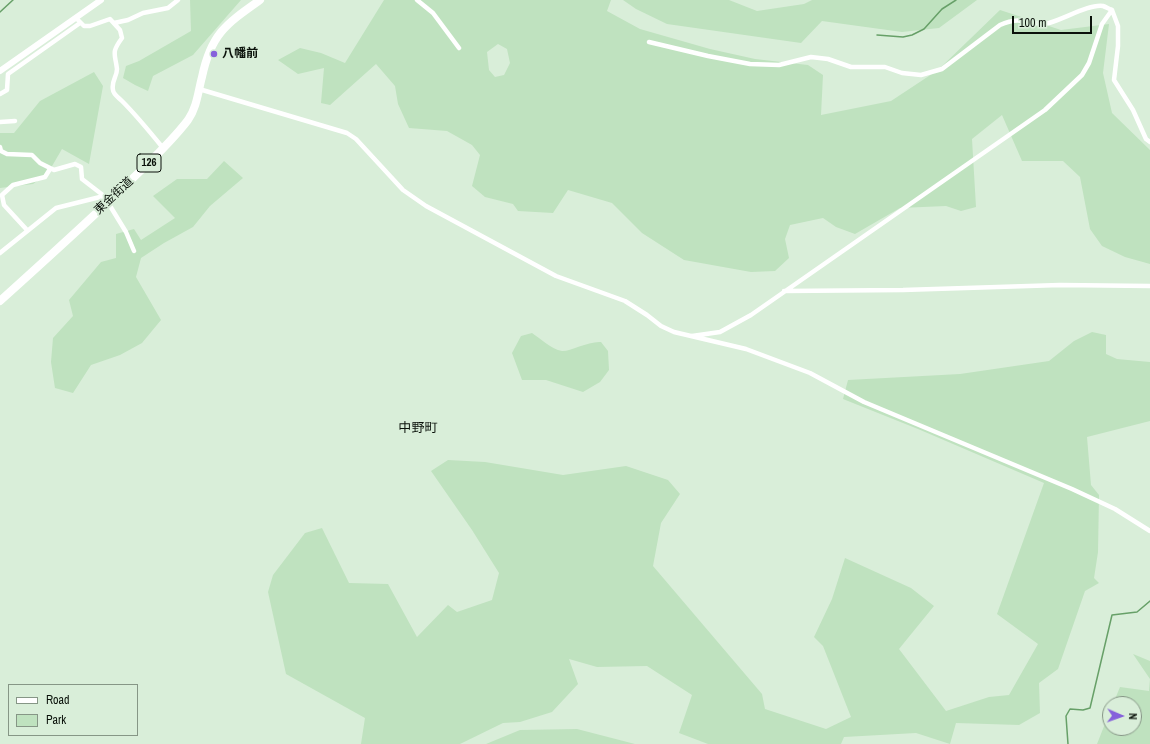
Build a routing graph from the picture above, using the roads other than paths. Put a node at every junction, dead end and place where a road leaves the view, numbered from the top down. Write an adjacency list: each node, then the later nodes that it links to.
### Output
1 (102, 0): 6 (main road)
2 (178, 0): 7 (street)
3 (260, 0): 11 (highway, 東金街道 / 126)
4 (418, 0): 9 (street)
5 (1112, 10): 8 (street); 15 (street); 24 (street)
6 (78, 21): 7 (street); 10 (main road); 12 (street)
7 (114, 23): 17 (street)
8 (649, 42)
9 (459, 48)
10 (0, 71)
11 (199, 89): 17 (highway, 東金街道 / 126); 26 (street)
12 (0, 94)
13 (15, 121): 14 (street)
14 (0, 122)
15 (1150, 142)
16 (0, 147): 18 (street)
17 (163, 148): 19 (highway, 東金街道 / 126)
18 (50, 169): 19 (street); 20 (street)
19 (106, 199): 20 (street); 21 (street); 25 (highway, 東金街道 / 126)
20 (27, 230): 22 (street)
21 (134, 250)
22 (0, 252)
23 (1150, 286): 24 (street)
24 (784, 292): 26 (street)
25 (0, 301)
26 (689, 337): 27 (street)
27 (1150, 531)

